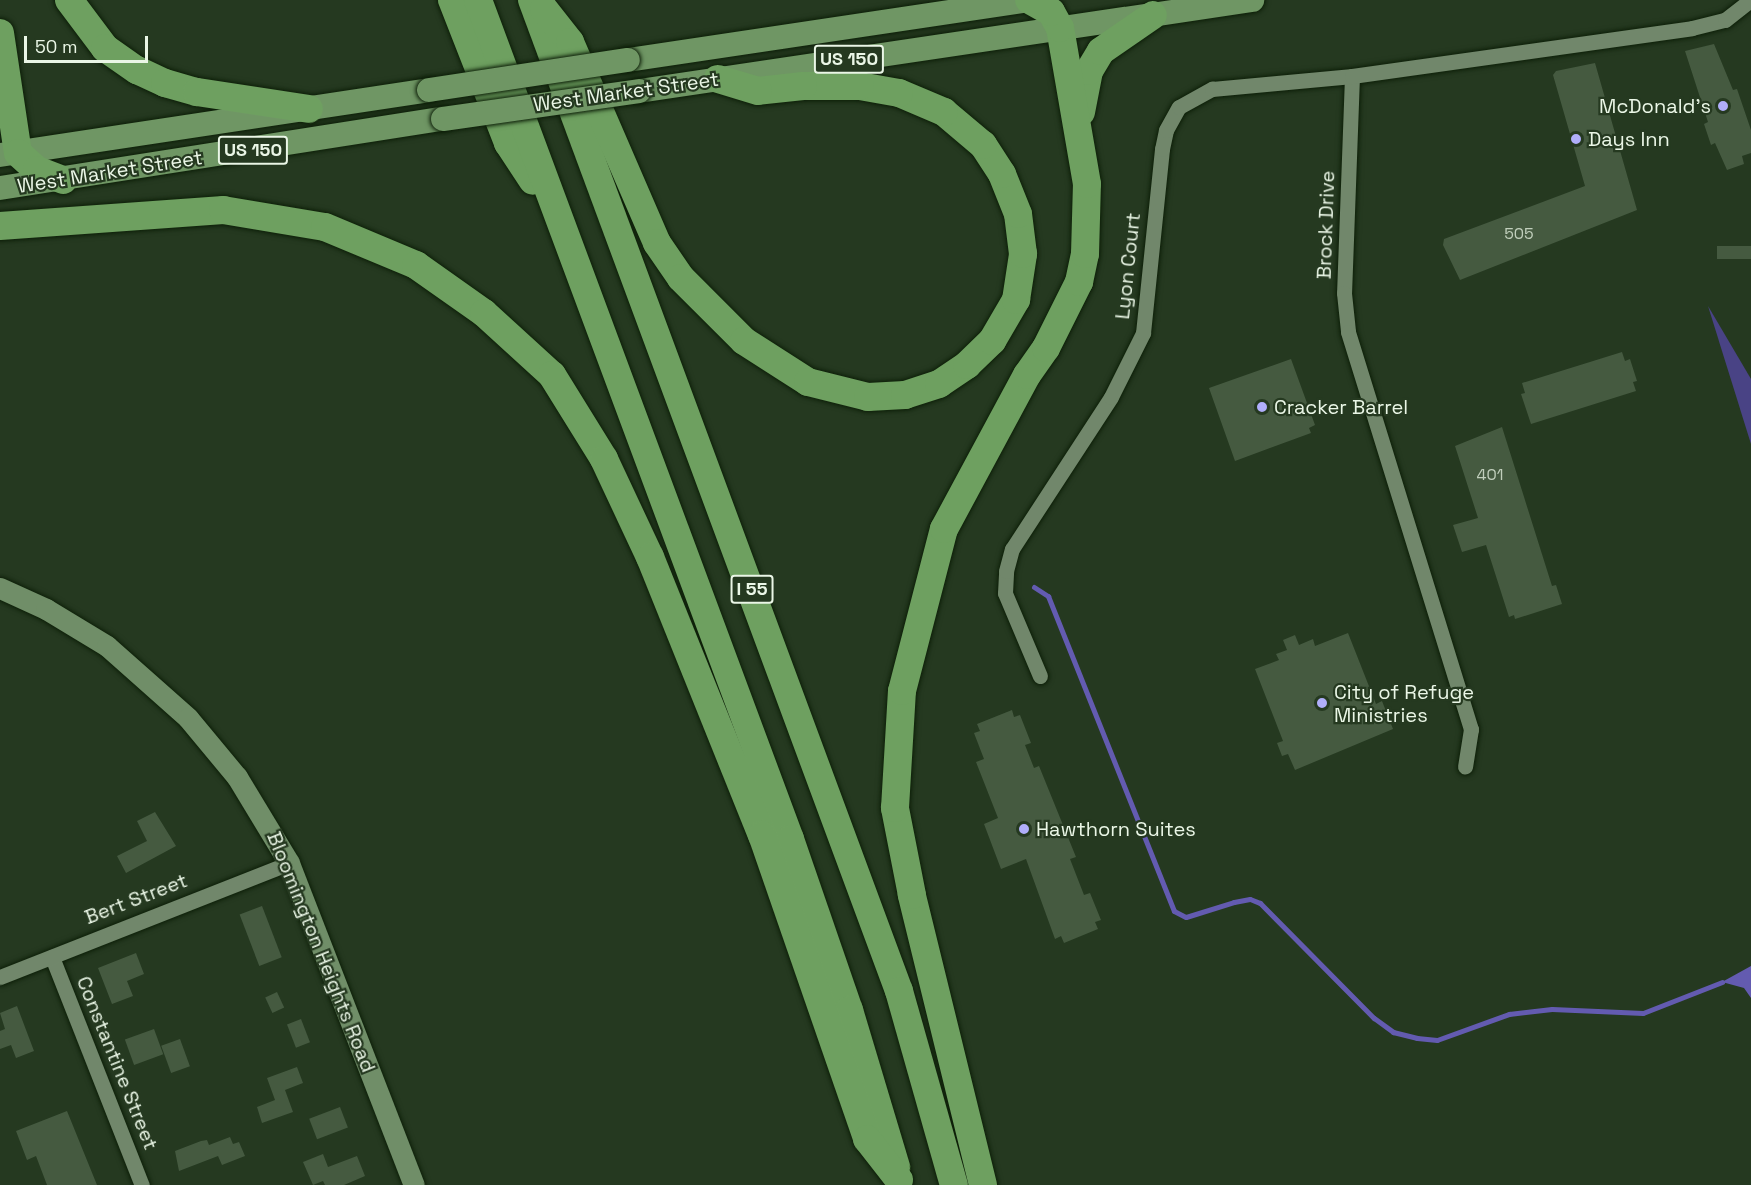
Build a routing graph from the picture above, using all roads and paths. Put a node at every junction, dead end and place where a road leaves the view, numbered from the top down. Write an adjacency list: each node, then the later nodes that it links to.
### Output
1 (69, 0): 13 (highway)
2 (452, 0): 18 (highway)
3 (478, 0): 18 (highway, I 55)
4 (534, 0): 12 (highway); 29 (highway, I 55)
5 (1029, 0): 9 (highway); 13 (main road, West Market Street / US 150, bridge)
6 (1252, 0): 8 (main road, West Market Street / US 150)
7 (1751, 0): 11 (street)
8 (1153, 15): 9 (main road, West Market Street / US 150); 14 (highway)
9 (1060, 28): 12 (main road, West Market Street / US 150); 14 (highway)
10 (1, 50): 15 (highway)
11 (1352, 76): 21 (street, Lyon Court); 22 (street, Brock Drive)
12 (718, 79): 16 (main road, West Market Street / US 150, bridge)
13 (309, 109): 15 (main road, West Market Street / US 150)
14 (1078, 123): 30 (highway)
15 (9, 154): 16 (highway)
16 (63, 180): 17 (main road, West Market Street / US 150)
17 (0, 188)
18 (560, 224): 26 (highway, I 55)
19 (0, 226): 26 (highway)
20 (0, 588): 23 (main road, Bloomington Heights Road)
21 (1040, 676)
22 (1465, 767)
23 (289, 863): 24 (street, Bert Street); 28 (main road, Bloomington Heights Road)
24 (52, 957): 25 (street, Bert Street); 27 (street, Constantine Street)
25 (0, 977)
26 (900, 1183)
27 (142, 1185)
28 (414, 1185)
29 (954, 1185)
30 (983, 1185)

